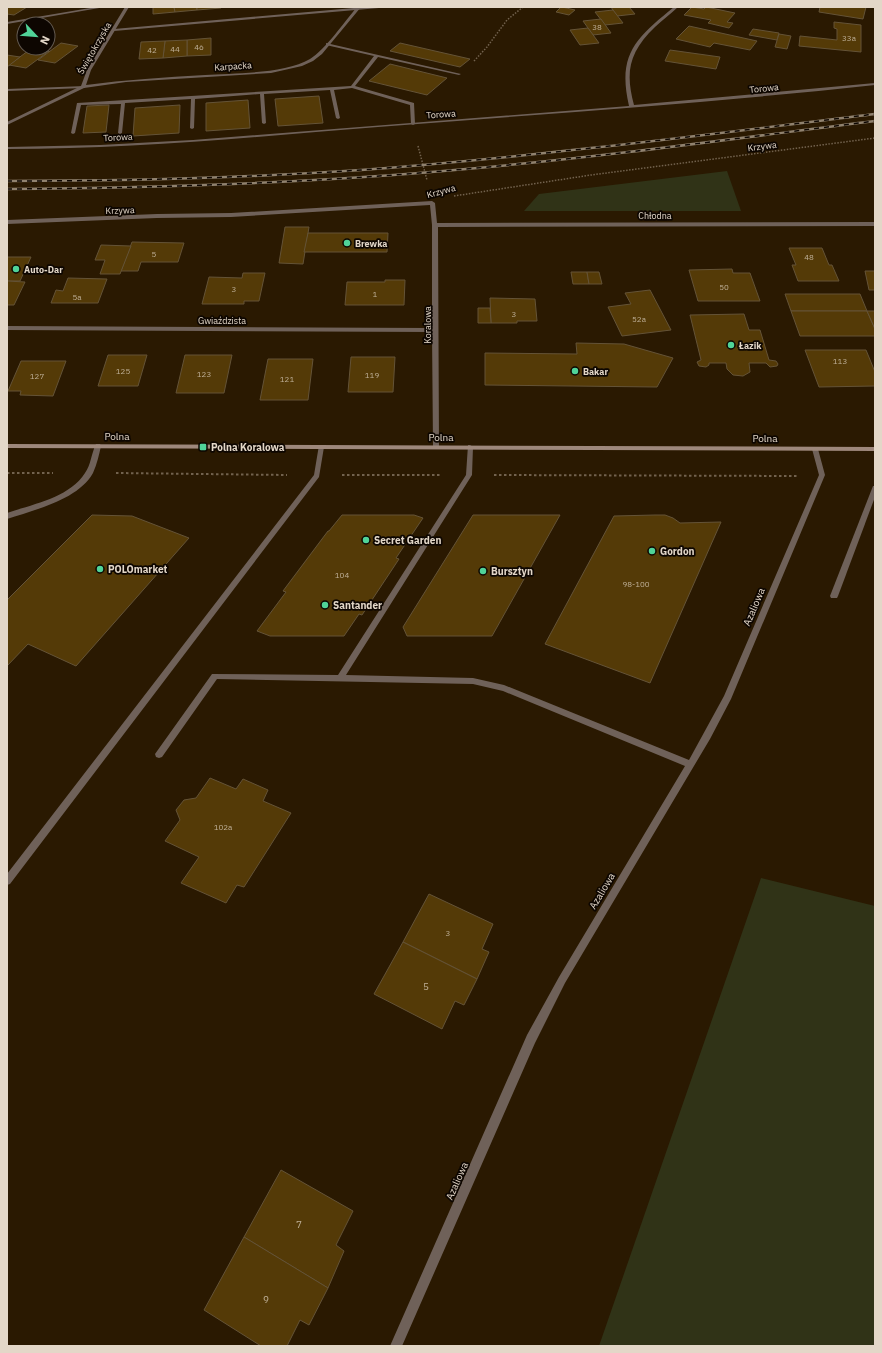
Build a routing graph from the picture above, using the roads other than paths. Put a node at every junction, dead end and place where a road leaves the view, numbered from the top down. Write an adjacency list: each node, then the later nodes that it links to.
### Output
1 (103, 7): 6 (street)
2 (127, 7): 7 (street, Świętokrzyska)
3 (379, 7): 5 (street)
4 (676, 7): 19 (street)
5 (358, 8): 7 (street); 8 (street, Karpacka)
6 (7, 23)
7 (114, 30): 12 (street, Świętokrzyska)
8 (328, 44): 9 (street); 12 (street, Karpacka)
9 (377, 55): 10 (street); 13 (street)
10 (459, 74)
11 (875, 84): 19 (street, Torowa)
12 (83, 87): 15 (street); 21 (street, Świętokrzyska)
13 (352, 87): 14 (street); 23 (street)
14 (332, 88): 16 (street); 20 (street)
15 (7, 90)
16 (262, 93): 17 (street); 22 (street)
17 (193, 98): 18 (street); 24 (street)
18 (123, 102): 25 (street); 26 (street)
19 (632, 107): 23 (street, Torowa)
20 (338, 118)
21 (7, 124)
22 (264, 124)
23 (413, 124): 27 (street, Torowa)
24 (192, 128)
25 (73, 133)
26 (120, 133)
27 (7, 148)
28 (432, 203): 29 (street, Krzywa); 31 (street, Koralowa)
29 (7, 222)
30 (875, 224): 31 (street, Chłodna)
31 (435, 225): 33 (street, Koralowa)
32 (7, 328): 33 (street, Gwiaździsta)
33 (436, 330): 37 (street, Koralowa)
34 (7, 446): 35 (street, Polna)
35 (98, 446): 36 (street, Polna); 42 (street)
36 (320, 447): 37 (street, Polna); 47 (street)
37 (436, 447): 38 (street, Polna)
38 (470, 447): 40 (street, Polna); 44 (street)
39 (875, 448): 40 (street, Polna)
40 (815, 449): 46 (street, Azaliowa)
41 (875, 488): 43 (street)
42 (7, 516)
43 (834, 596)
44 (340, 678): 45 (street); 46 (street)
45 (159, 754)
46 (690, 764): 48 (street, Azaliowa)
47 (7, 881)
48 (396, 1346)

